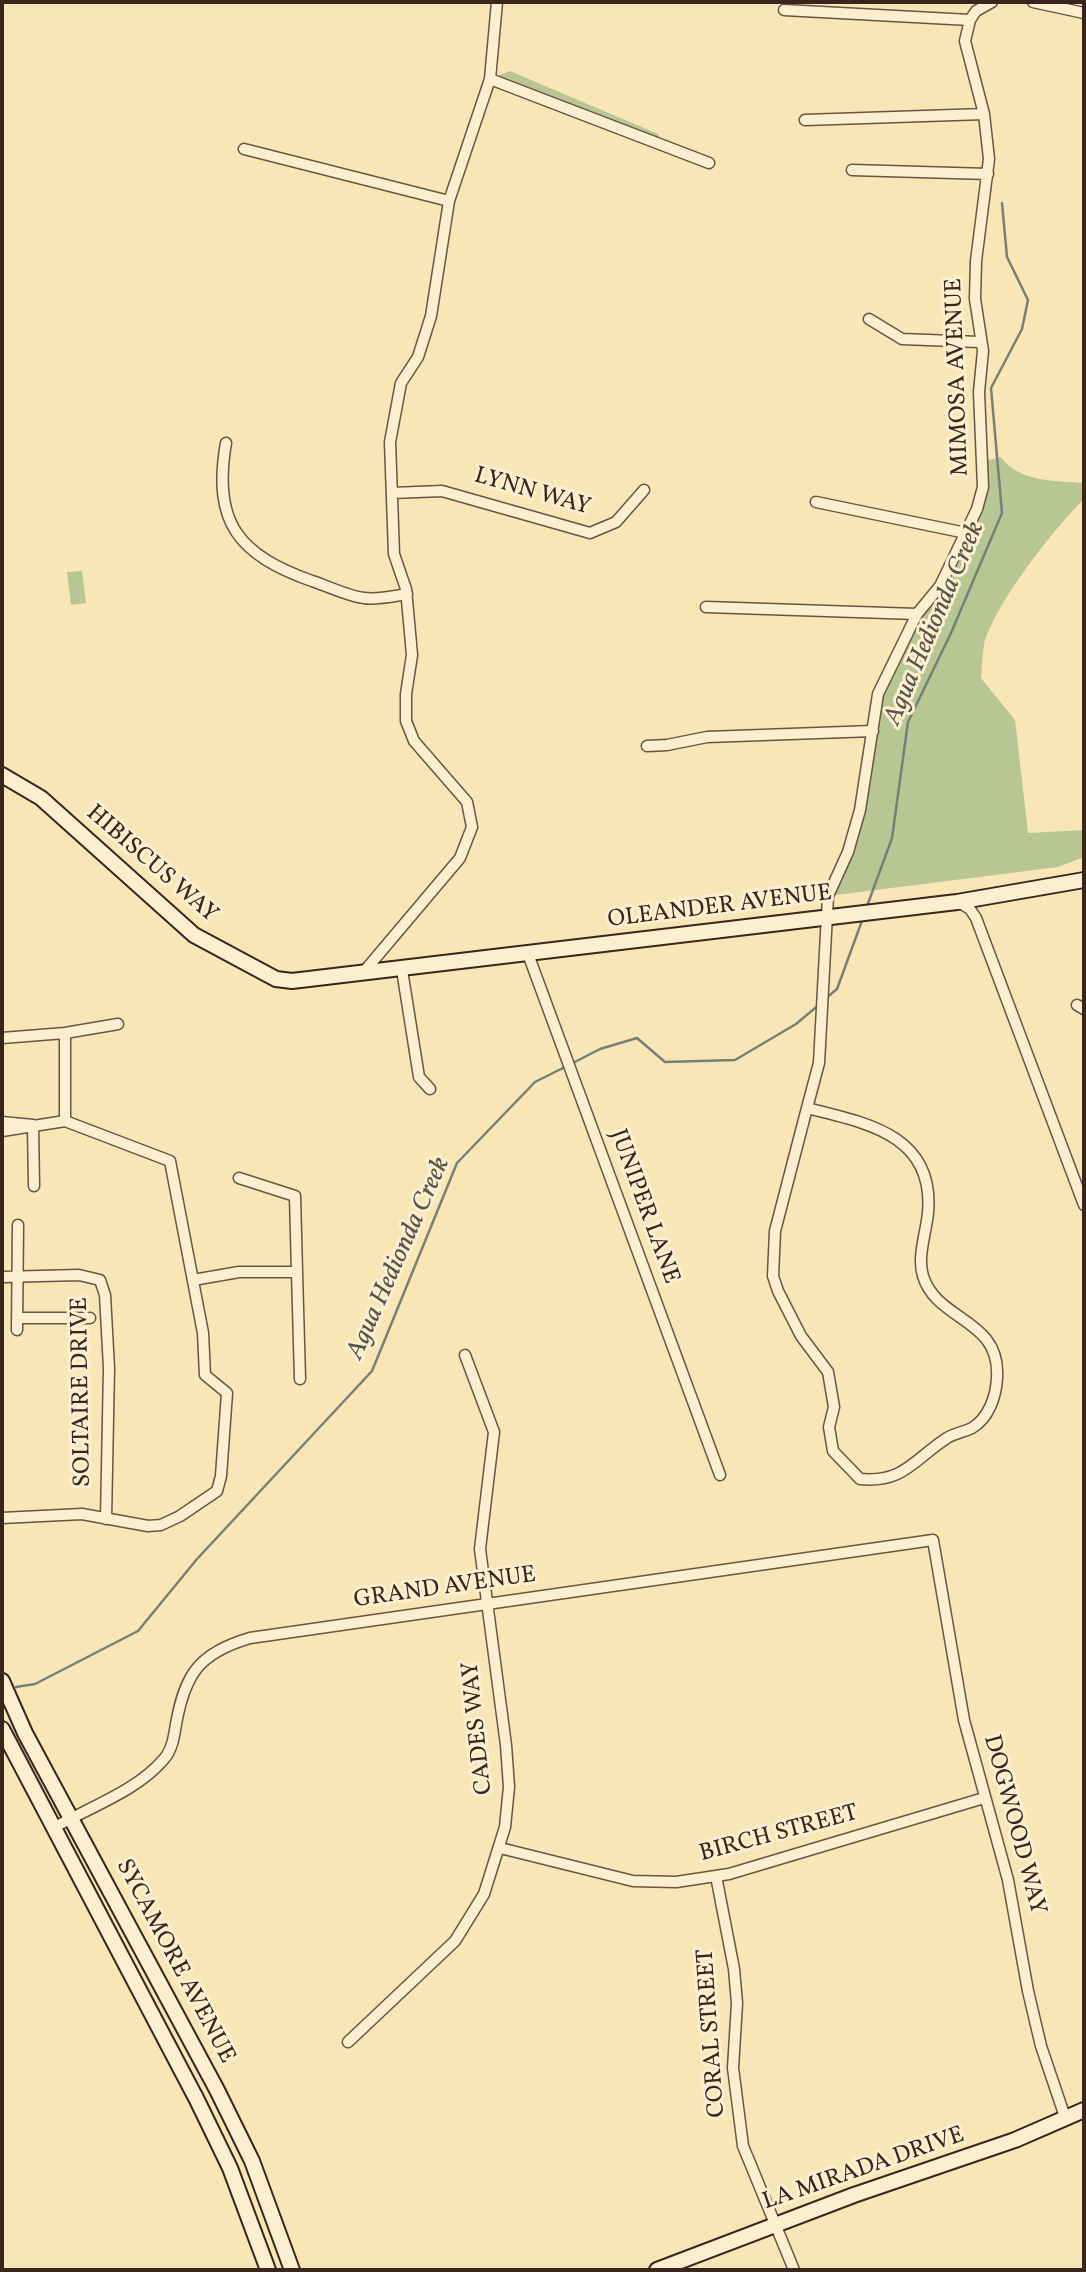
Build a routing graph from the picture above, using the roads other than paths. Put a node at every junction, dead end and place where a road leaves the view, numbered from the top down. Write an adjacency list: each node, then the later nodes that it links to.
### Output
1 (497, 2): 7 (street)
2 (992, 2): 6 (street)
3 (1033, 2): 5 (street)
4 (784, 10): 6 (street)
5 (1084, 13)
6 (970, 20): 8 (street, MIMOSA AVENUE)
7 (490, 79): 11 (street); 14 (street)
8 (984, 114): 9 (street); 13 (street, MIMOSA AVENUE)
9 (805, 120)
10 (244, 149): 14 (street)
11 (709, 163)
12 (852, 170): 13 (street)
13 (988, 174): 16 (street, MIMOSA AVENUE)
14 (449, 201): 19 (street)
15 (869, 319): 16 (street)
16 (979, 342): 21 (street, MIMOSA AVENUE)
17 (226, 443): 22 (street)
18 (644, 490): 19 (street, LYNN WAY)
19 (392, 493): 22 (street)
20 (817, 502): 21 (street)
21 (966, 533): 24 (street, MIMOSA AVENUE)
22 (407, 594): 33 (street)
23 (706, 607): 24 (street)
24 (917, 614): 25 (street, MIMOSA AVENUE)
25 (873, 731): 26 (street); 30 (street, MIMOSA AVENUE)
26 (647, 746)
27 (2, 775): 33 (main road, HIBISCUS WAY)
28 (1084, 880): 29 (main road, OLEANDER AVENUE)
29 (957, 902): 30 (main road, OLEANDER AVENUE); 45 (street)
30 (825, 918): 31 (main road, OLEANDER AVENUE); 38 (street, MIMOSA AVENUE)
31 (528, 954): 32 (main road, OLEANDER AVENUE); 56 (street, JUNIPER LANE)
32 (402, 970): 33 (main road, OLEANDER AVENUE); 37 (street)
33 (361, 975)
34 (118, 1024): 35 (street)
35 (65, 1033): 36 (street); 39 (street)
36 (2, 1038)
37 (430, 1089)
38 (807, 1108): 38 (street, MIMOSA AVENUE)
39 (65, 1121): 41 (street); 50 (street)
40 (2, 1122): 41 (street)
41 (33, 1125): 42 (street); 44 (street)
42 (2, 1131)
43 (239, 1178): 47 (street)
44 (34, 1186)
45 (1084, 1205)
46 (18, 1225): 49 (street)
47 (297, 1272): 50 (street); 55 (street)
48 (2, 1277): 49 (street, SOLTAIRE DRIVE)
49 (17, 1277): 51 (street); 58 (street, SOLTAIRE DRIVE)
50 (193, 1280): 58 (street)
51 (17, 1318): 52 (street); 53 (street)
52 (90, 1318)
53 (17, 1330)
54 (465, 1355): 60 (street, CADES WAY)
55 (300, 1379)
56 (720, 1475)
57 (2, 1518): 58 (street)
58 (106, 1519)
59 (933, 1540): 60 (street, GRAND AVENUE); 63 (street, DOGWOOD WAY)
60 (485, 1605): 64 (street, GRAND AVENUE); 66 (street, CADES WAY)
61 (2, 1681): 64 (main road, SYCAMORE AVENUE)
62 (2, 1729): 65 (main road, SYCAMORE AVENUE)
63 (984, 1798): 67 (street, BIRCH STREET); 70 (street, DOGWOOD WAY)
64 (71, 1818): 65 (street, GRAND AVENUE); 73 (main road, SYCAMORE AVENUE)
65 (55, 1827): 72 (main road, SYCAMORE AVENUE)
66 (500, 1848): 67 (street, BIRCH STREET); 68 (street, CADES WAY)
67 (716, 1876): 71 (street, CORAL STREET)
68 (348, 2042)
69 (1084, 2110): 70 (main road, LA MIRADA DRIVE)
70 (1065, 2117): 71 (main road, LA MIRADA DRIVE)
71 (776, 2224): 74 (main road, LA MIRADA DRIVE); 75 (street, CORAL STREET)
72 (268, 2270)
73 (292, 2270)
74 (657, 2270)
75 (794, 2270)

